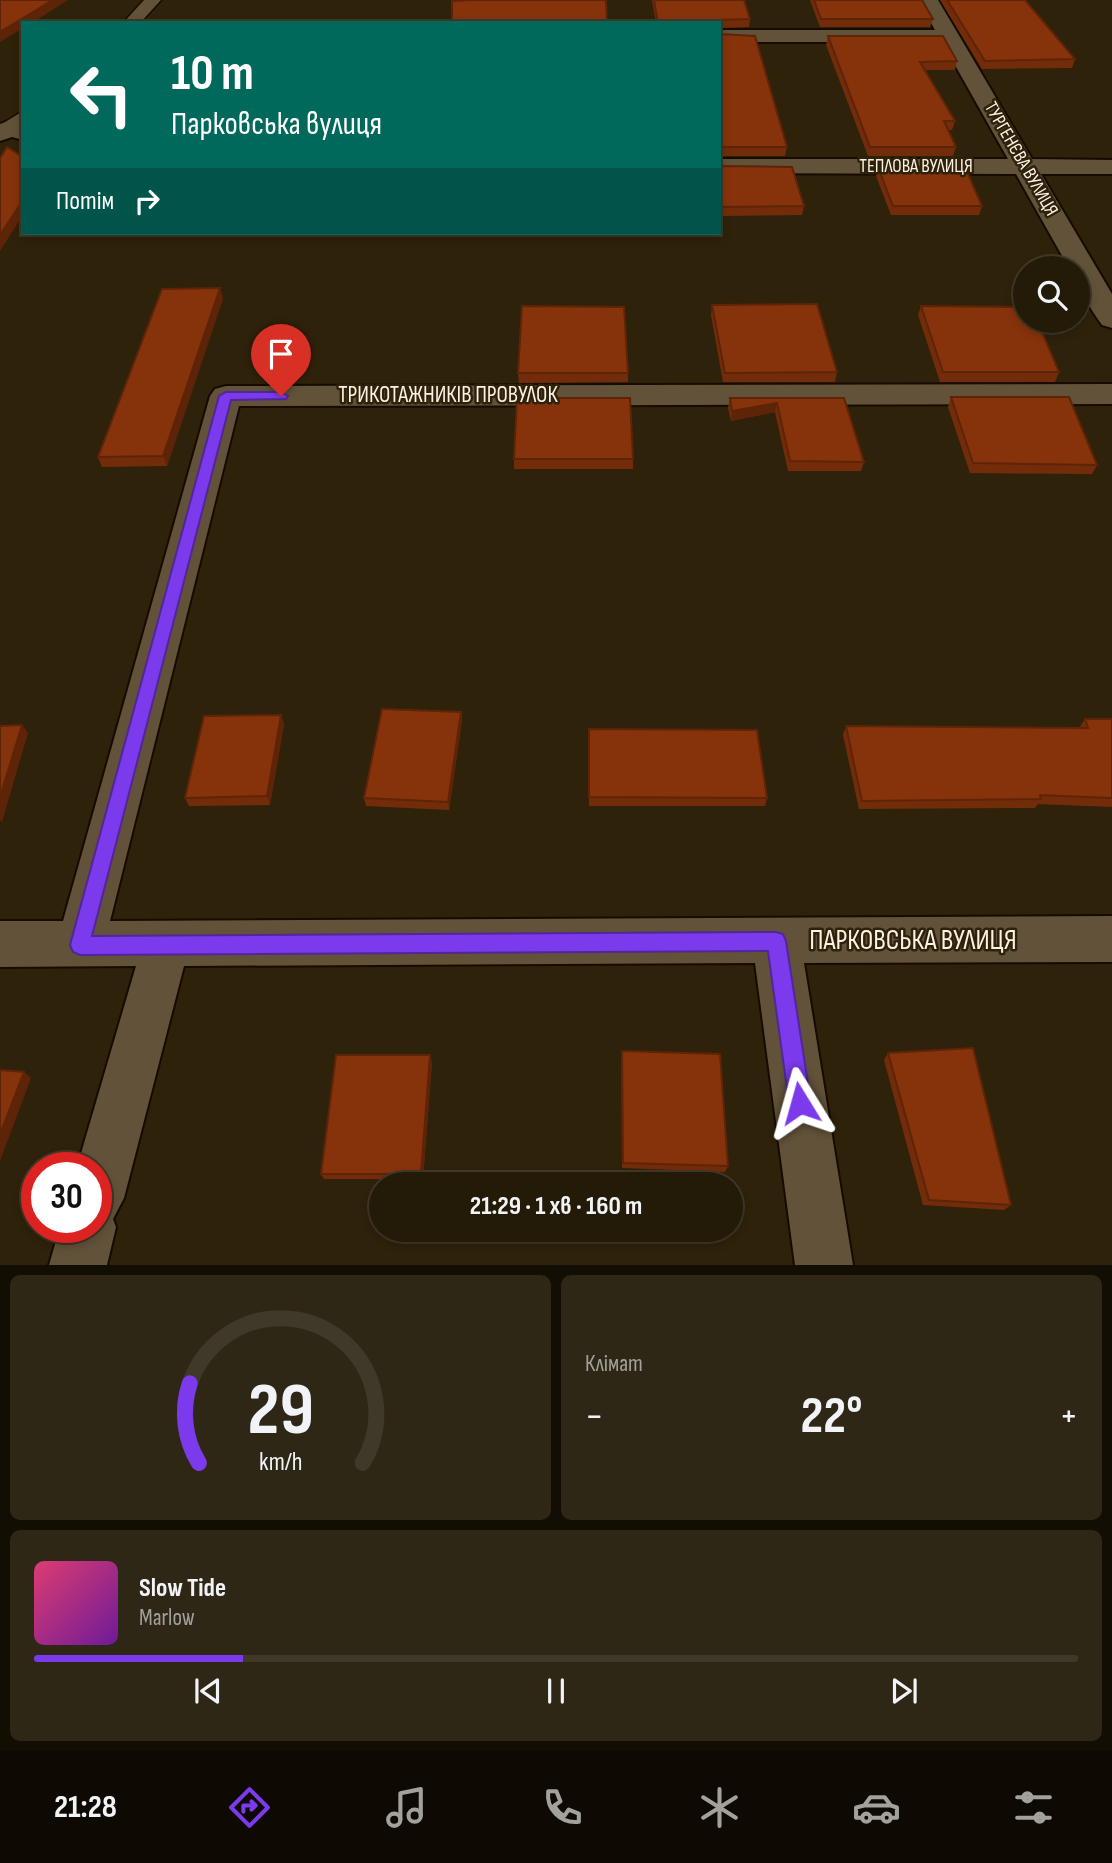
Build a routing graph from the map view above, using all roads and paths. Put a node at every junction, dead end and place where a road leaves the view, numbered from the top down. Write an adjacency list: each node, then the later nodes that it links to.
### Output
1 (153, 0): 3 (lane)
2 (928, 0): 5 (street, ТУРГЕНЄВА ВУЛИЦЯ)
3 (133, 21)
4 (721, 36): 5 (street)
5 (947, 36): 7 (street, ТУРГЕНЄВА ВУЛИЦЯ)
6 (721, 166): 7 (street, ТЕПЛОВА ВУЛИЦЯ)
7 (1027, 167): 8 (street, ТЕПЛОВА ВУЛИЦЯ); 9 (street, ТУРГЕНЄВА ВУЛИЦЯ)
8 (1112, 167)
9 (1112, 319)
10 (1112, 394): 14 (street, ТРИКОТАЖНИКІВ ПРОВУЛОК)
11 (1112, 939): 12 (street, ПАРКОВСЬКА ВУЛИЦЯ)
12 (776, 941): 15 (street, ПАРКОВСЬКА ВУЛИЦЯ); 19 (street)
13 (0, 944): 14 (street, ПАРКОВСЬКА ВУЛИЦЯ)
14 (80, 945): 15 (street, ПАРКОВСЬКА ВУЛИЦЯ)
15 (166, 945): 16 (street)
16 (109, 1152)
17 (84, 1243): 18 (street)
18 (78, 1265)
19 (824, 1265)

